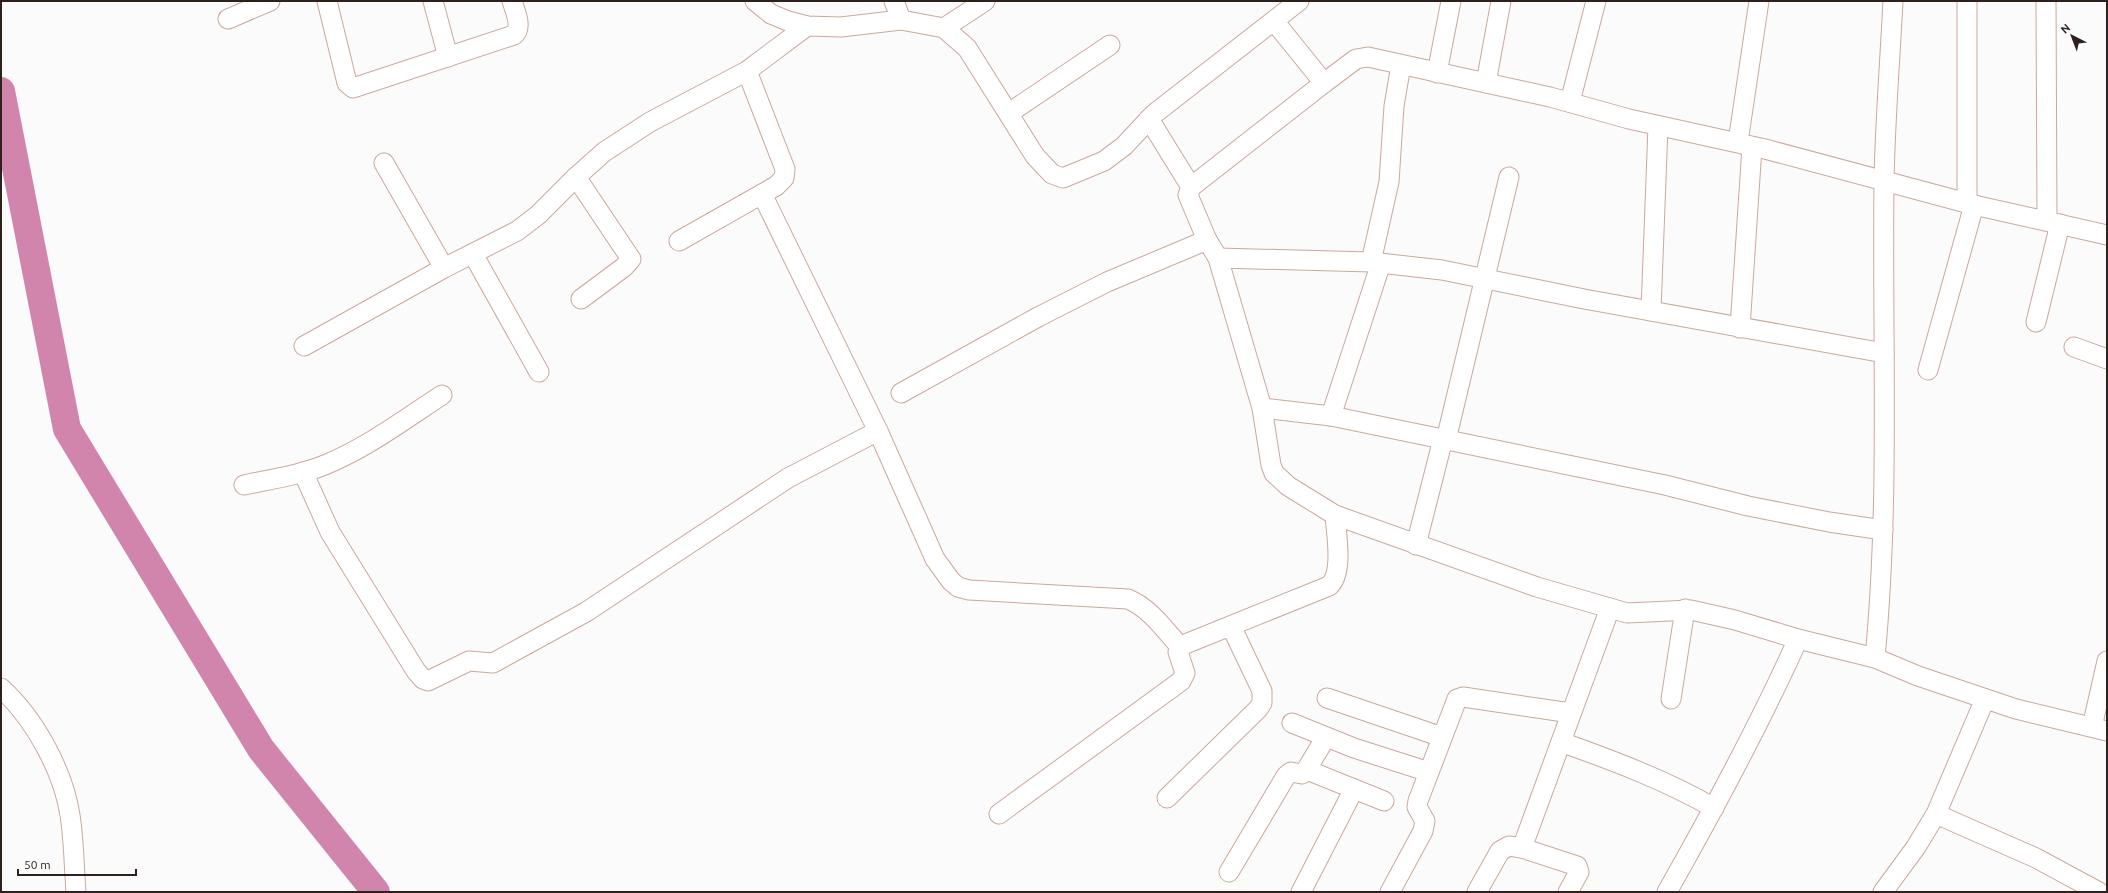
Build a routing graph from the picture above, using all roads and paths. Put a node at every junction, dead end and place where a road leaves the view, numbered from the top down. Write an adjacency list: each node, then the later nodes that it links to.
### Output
1 (270, 1): 16 (street)
2 (327, 1): 22 (street)
3 (434, 1): 22 (street)
4 (512, 1): 22 (street)
5 (755, 1): 19 (street)
6 (894, 1): 17 (street)
7 (985, 1): 20 (street)
8 (1299, 1): 18 (street)
9 (1451, 1): 25 (street)
10 (1501, 1): 27 (street)
11 (1596, 1): 28 (street)
12 (1759, 1): 32 (street)
13 (1893, 1): 36 (street)
14 (1967, 1): 39 (street)
15 (2046, 1): 40 (street)
16 (228, 19)
17 (901, 20): 19 (street); 20 (street)
18 (1274, 20): 26 (street); 30 (street)
19 (807, 26): 24 (street)
20 (944, 28): 29 (street)
21 (1110, 45): 29 (street)
22 (448, 57)
23 (1401, 65): 25 (street); 26 (street); 46 (street)
24 (747, 72): 34 (street); 38 (street)
25 (1436, 73): 27 (street)
26 (1324, 83): 37 (street)
27 (1486, 83): 28 (street)
28 (1570, 102): 31 (street)
29 (1009, 113): 30 (street)
30 (1149, 120): 37 (street)
31 (1658, 126): 32 (street); 50 (street)
32 (1745, 144): 36 (street); 52 (street)
33 (384, 163): 47 (street)
34 (576, 177): 44 (street); 49 (street)
35 (1509, 177): 48 (street)
36 (1884, 181): 39 (street); 55 (street)
37 (1191, 187): 42 (street)
38 (762, 194): 43 (street); 63 (street)
39 (1971, 204): 40 (street); 57 (street)
40 (2054, 223): 41 (street); 51 (street)
41 (2107, 235)
42 (1207, 240): 45 (street); 59 (street)
43 (679, 241)
44 (473, 254): 47 (street); 58 (street)
45 (1218, 258): 46 (street); 61 (street)
46 (1376, 263): 48 (street); 62 (street)
47 (444, 268): 53 (street)
48 (1486, 278): 50 (street); 64 (street)
49 (581, 299)
50 (1651, 311): 52 (street)
51 (2036, 322)
52 (1740, 328): 55 (street)
53 (304, 346)
54 (2074, 347): 56 (street)
55 (1884, 353): 68 (street)
56 (2107, 359)
57 (1928, 370)
58 (539, 372)
59 (901, 393)
60 (442, 395): 65 (street)
61 (1262, 408): 62 (street); 67 (street)
62 (1331, 416): 64 (street)
63 (878, 430): 65 (street); 74 (street)
64 (1444, 440): 68 (street); 69 (street)
65 (303, 472): 66 (street)
66 (244, 485)
67 (1335, 515): 69 (street); 72 (street)
68 (1883, 530): 75 (street)
69 (1416, 545): 70 (street)
70 (1610, 608): 71 (street); 81 (street)
71 (1685, 609): 73 (street); 79 (street)
72 (1231, 626): 74 (street); 90 (street)
73 (1798, 639): 75 (street); 92 (street)
74 (1181, 648): 93 (street)
75 (1875, 658): 80 (street)
76 (2107, 661): 83 (street)
77 (1, 688): 97 (street)
78 (1327, 698): 85 (street)
79 (1671, 699)
80 (1985, 699): 83 (street); 94 (street)
81 (1571, 713): 85 (street); 86 (street)
82 (1292, 723): 84 (street)
83 (2100, 729)
84 (1326, 737): 87 (street); 88 (street)
85 (1442, 737): 88 (street)
86 (1560, 742): 92 (street); 95 (street)
87 (1307, 770): 89 (street); 96 (street)
88 (1429, 772): 99 (street)
89 (1354, 789): 91 (street); 98 (street)
90 (1167, 798)
91 (1384, 801)
92 (1714, 808): 102 (street)
93 (999, 814)
94 (1936, 814): 103 (street); 104 (street)
95 (1522, 848): 100 (street); 101 (street)
96 (1229, 872)
97 (76, 892)
98 (1301, 892)
99 (1390, 892)
100 (1477, 892)
101 (1568, 892)
102 (1667, 892)
103 (1883, 892)
104 (2099, 892)

